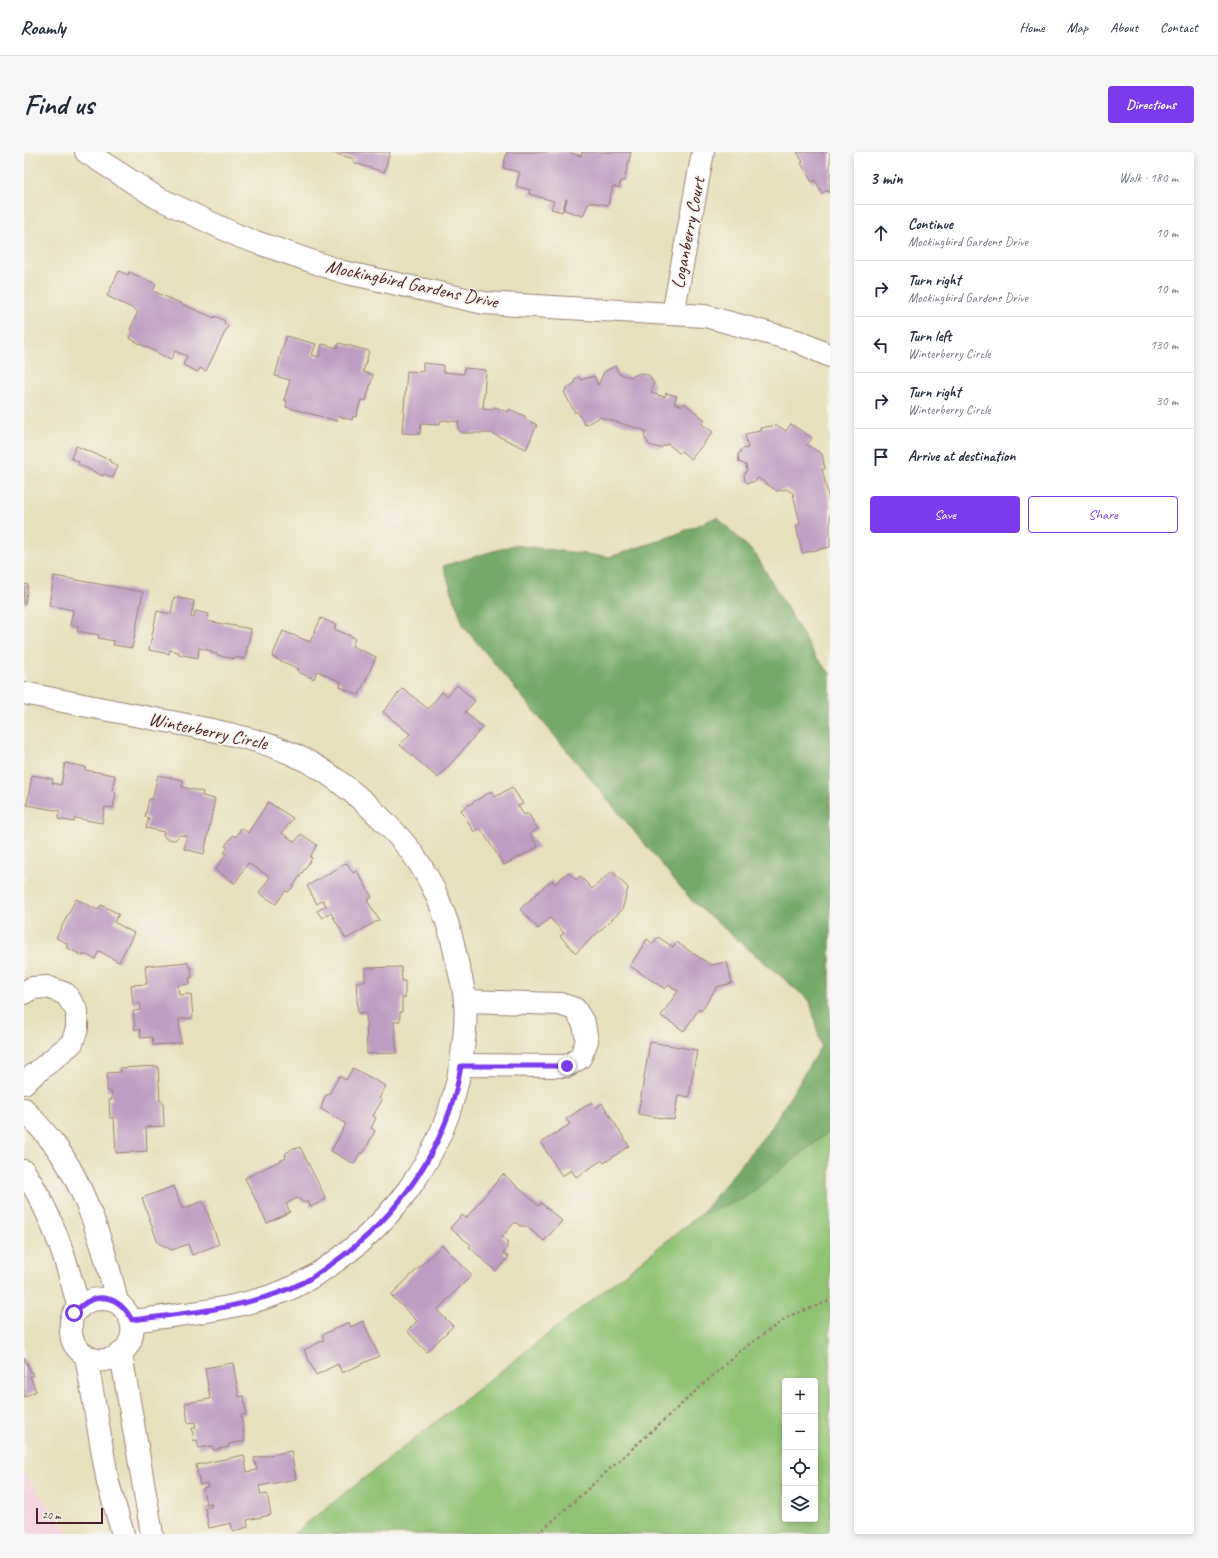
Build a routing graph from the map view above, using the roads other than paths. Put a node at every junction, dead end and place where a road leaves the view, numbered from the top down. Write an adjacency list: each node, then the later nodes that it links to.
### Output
1 (86, 152): 3 (street, Mockingbird Gardens Drive)
2 (703, 152): 3 (street, Loganberry Court)
3 (673, 314): 4 (street, Mockingbird Gardens Drive)
4 (830, 356)
5 (24, 693): 7 (street, Winterberry Circle)
6 (24, 992): 9 (street)
7 (465, 1001): 8 (street, Winterberry Circle); 8 (street)
8 (461, 1066): 14 (street, Winterberry Circle)
9 (24, 1083)
10 (24, 1109): 12 (street)
11 (24, 1171): 13 (street)
12 (117, 1302): 13 (street); 14 (street)
13 (79, 1308): 16 (street)
14 (132, 1320): 15 (street)
15 (121, 1354): 16 (street); 18 (street)
16 (86, 1356): 17 (street)
17 (123, 1534)
18 (152, 1534)

